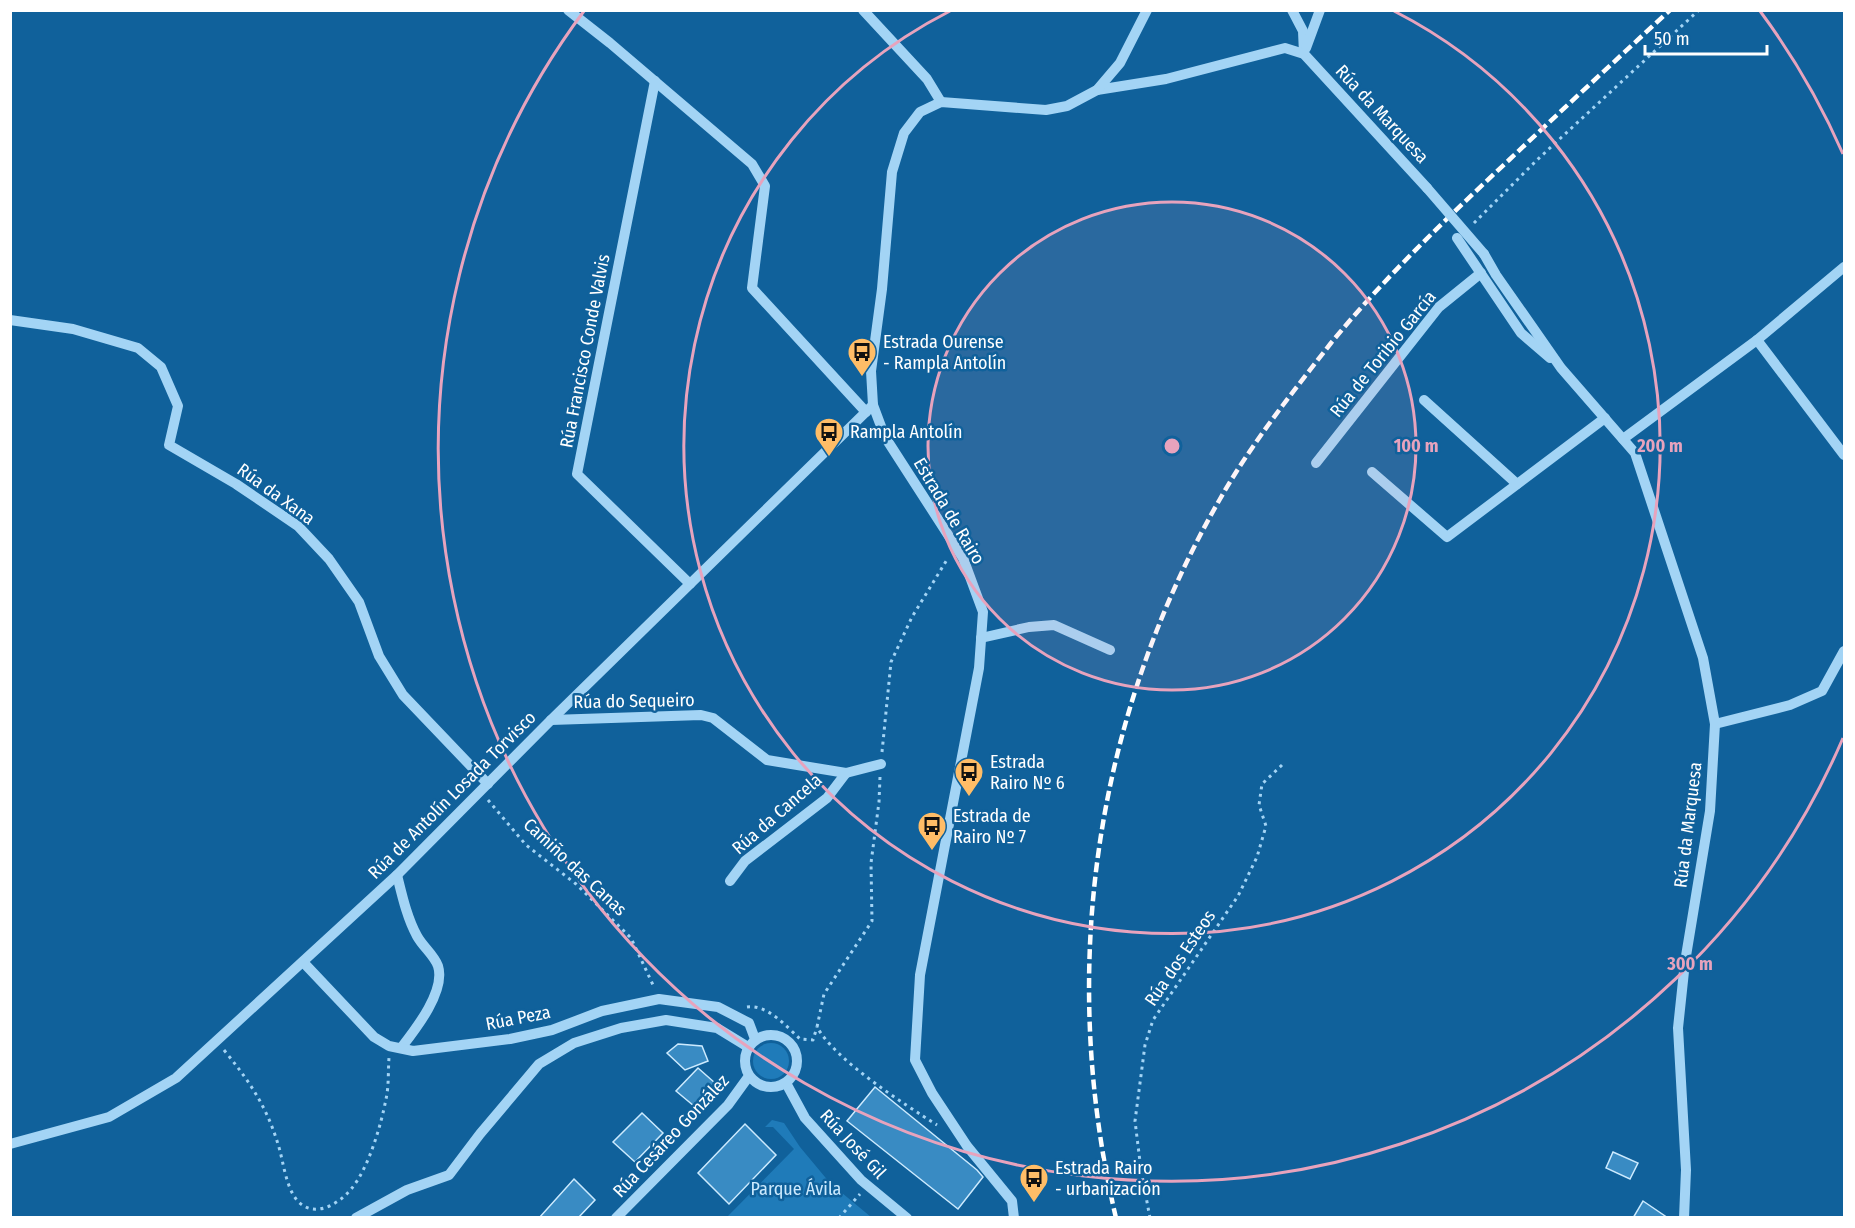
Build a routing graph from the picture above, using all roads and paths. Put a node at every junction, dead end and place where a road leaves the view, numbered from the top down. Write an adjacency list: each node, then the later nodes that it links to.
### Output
1 (568, 10): 8 (street)
2 (863, 10): 10 (street)
3 (1147, 10): 9 (street)
4 (1292, 10): 7 (street)
5 (1320, 10): 7 (street)
6 (1699, 10): 11 (path)
7 (1304, 54): 9 (street); 16 (street, Rúa da Marquesa, bridge)
8 (656, 81): 18 (street); 26 (street, Rúa Francisco Conde Valvis)
9 (1097, 90): 10 (street)
10 (941, 102): 18 (street, Estrada de Rairo)
11 (1457, 238): 13 (street, Rúa da Marquesa)
12 (1845, 267): 15 (street)
13 (1481, 273): 16 (street, Rúa da Marquesa); 22 (street, Rúa de Toribio García)
14 (10, 320): 35 (street, Rúa da Xana)
15 (1757, 340): 20 (street); 21 (street)
16 (1561, 368): 19 (street, Rúa da Marquesa)
17 (1424, 400): 24 (street)
18 (870, 408): 25 (street, Estrada de Rairo); 26 (street, Rúa de Antolín Losada Torvisco)
19 (1605, 418): 20 (street, Rúa da Marquesa); 24 (street)
20 (1623, 439): 31 (street, Rúa da Marquesa)
21 (1845, 455)
22 (1316, 463)
23 (1372, 472): 24 (street)
24 (1517, 484)
25 (955, 546): 27 (street, Estrada de Rairo); 32 (path)
26 (690, 584): 30 (street, Rúa de Antolín Losada Torvisco)
27 (981, 638): 28 (street); 55 (street, Estrada de Rairo)
28 (1110, 650)
29 (1845, 651): 31 (street)
30 (551, 720): 34 (street, Rúa do Sequeiro); 35 (street, Rúa de Antolín Losada Torvisco)
31 (1715, 724): 57 (street, Rúa da Marquesa)
32 (881, 764): 34 (street, Rúa do Sequeiro); 41 (path)
33 (1282, 765): 56 (path, Rúa dos Esteos)
34 (846, 773): 37 (street, Rúa da Cancela)
35 (485, 788): 36 (street, Rúa de Antolín Losada Torvisco); 39 (path, Camiño das Canas)
36 (397, 875): 38 (street, Rúa de Antolín Losada Torvisco); 45 (street)
37 (730, 881)
38 (303, 962): 42 (street, Rúa de Antolín Losada Torvisco); 44 (street, Rúa Peza)
39 (659, 999): 40 (street, Rúa Peza); 45 (street, Rúa Peza)
40 (724, 1010): 41 (path); 43 (street, Rúa Peza)
41 (817, 1027): 48 (path)
42 (217, 1041): 44 (path); 49 (street, Rúa de Antolín Losada Torvisco)
43 (752, 1043): 46 (street); 47 (street); 51 (street)
44 (389, 1046): 45 (street, Rúa Peza)
45 (402, 1048)
46 (749, 1076): 47 (street); 52 (street, Rúa Cesáreo González)
47 (786, 1083): 50 (street, Rúa José Gil)
48 (939, 1127)
49 (10, 1144)
50 (867, 1186): 53 (path); 54 (street, Rúa José Gil)
51 (356, 1218)
52 (616, 1218)
53 (839, 1218)
54 (908, 1218)
55 (1014, 1218)
56 (1150, 1218)
57 (1684, 1218)

